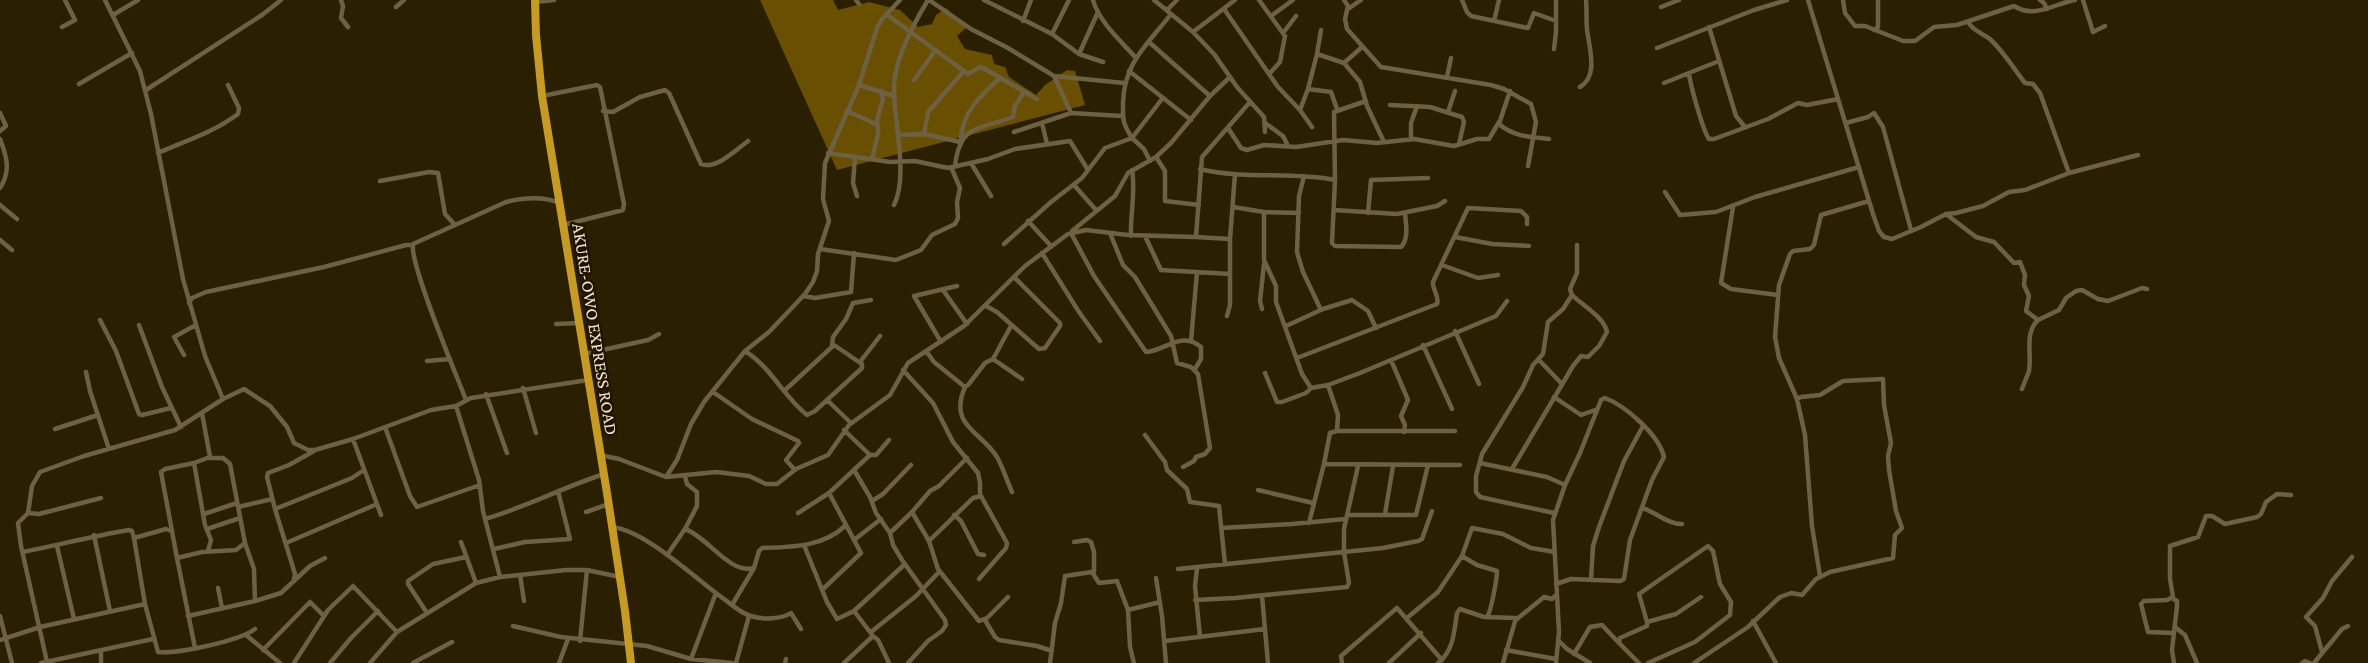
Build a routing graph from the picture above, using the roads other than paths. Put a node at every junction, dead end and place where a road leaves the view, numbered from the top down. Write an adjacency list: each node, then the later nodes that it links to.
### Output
1 (65, 0): 53 (street)
2 (105, 0): 44 (street)
3 (138, 0): 44 (street)
4 (281, 0): 91 (street)
5 (340, 0): 54 (street)
6 (404, 0): 36 (street)
7 (554, 0): 34 (street)
8 (900, 0): 45 (street)
9 (928, 0): 58 (street); 79 (street)
10 (984, 0): 37 (street)
11 (1000, 0): 37 (street)
12 (1031, 0): 48 (street)
13 (1069, 0): 61 (street)
14 (1093, 0): 42 (street)
15 (1154, 0): 43 (street)
16 (1177, 0): 43 (street)
17 (1235, 0): 39 (street)
18 (1259, 0): 46 (street)
19 (1293, 0): 46 (street)
20 (1344, 0): 40 (street)
21 (1361, 0): 40 (street)
22 (1462, 0): 49 (street)
23 (1499, 0): 49 (street)
24 (1556, 0): 50 (street)
25 (1586, 0): 89 (street)
26 (1679, 0): 38 (street)
27 (1787, 0): 35 (street)
28 (1808, 0): 101 (street)
29 (1843, 0): 57 (street)
30 (1878, 0): 57 (street)
31 (2040, 0): 41 (street)
32 (2075, 0): 41 (street)
33 (2083, 0): 52 (street)
34 (535, 1): 96 (highway, AKURE-OWO EXPRESS ROAD)
35 (1766, 3): 55 (street)
36 (396, 7)
37 (996, 7): 48 (street)
38 (1660, 7)
39 (1224, 9): 59 (street); 77 (street)
40 (1348, 9): 63 (street)
41 (2047, 9): 51 (street)
42 (1098, 12): 68 (street); 70 (street)
43 (1169, 12): 59 (street); 62 (street)
44 (113, 15): 67 (street)
45 (886, 15): 58 (street); 87 (street)
46 (1271, 16): 60 (street)
47 (1296, 16): 60 (street)
48 (1023, 21): 61 (street)
49 (1494, 21): 50 (street)
50 (1556, 21): 65 (street)
51 (1968, 22): 57 (street); 155 (street)
52 (2105, 26)
53 (62, 27)
54 (348, 27)
55 (1709, 27): 64 (street); 72 (street)
56 (1321, 30): 69 (street)
57 (1874, 30)
58 (911, 31): 66 (street); 97 (street)
59 (1193, 32): 81 (street)
60 (1283, 33): 77 (street)
61 (1052, 34): 68 (street)
62 (1149, 42): 70 (street); 98 (street)
63 (1362, 48): 74 (street); 80 (street)
64 (1657, 48)
65 (1554, 49)
66 (935, 51): 76 (street); 83 (street)
67 (132, 53): 86 (street); 91 (street)
68 (1078, 54): 73 (street)
69 (1317, 54): 74 (street); 90 (street)
70 (1136, 58): 75 (street)
71 (1451, 58): 80 (street)
72 (1719, 61): 78 (street); 121 (street)
73 (1103, 62)
74 (1344, 63): 102 (street)
75 (1129, 71): 84 (street); 100 (street)
76 (963, 72): 82 (street); 126 (street)
77 (1270, 73): 107 (street)
78 (1689, 73): 85 (street); 121 (street)
79 (1054, 76): 84 (street); 112 (street)
80 (1447, 76): 95 (street)
81 (1230, 77): 98 (street); 103 (street)
82 (999, 78): 94 (street); 134 (street)
83 (914, 80)
84 (1124, 83): 113 (street)
85 (1664, 83)
86 (79, 84)
87 (859, 84): 92 (street); 109 (street)
88 (228, 85): 140 (street)
89 (1580, 87)
90 (1308, 89): 106 (street); 107 (street)
91 (146, 90): 140 (street)
92 (881, 91): 97 (street); 119 (street)
93 (1455, 91): 110 (street)
94 (1024, 92): 99 (street); 134 (street)
95 (1510, 92): 115 (street); 129 (street)
96 (542, 96): 108 (street); 163 (highway, AKURE-OWO EXPRESS ROAD)
97 (894, 96): 127 (street)
98 (1210, 96): 114 (street)
99 (1037, 99)
100 (1162, 99): 114 (street); 128 (street)
101 (1838, 99): 118 (street); 121 (street)
102 (1366, 101): 106 (street); 136 (street)
103 (1250, 102): 117 (street); 122 (street)
104 (1390, 105): 105 (street)
105 (1416, 106): 110 (street); 131 (street)
106 (1337, 109): 135 (street)
107 (1300, 110): 120 (street)
108 (603, 111): 133 (street); 187 (street)
109 (847, 111): 119 (street); 141 (street)
110 (1448, 112): 138 (street)
111 (0, 113): 123 (street)
112 (1071, 113): 113 (street); 116 (street)
113 (1122, 116): 128 (street)
114 (1191, 120): 144 (street)
115 (1499, 122): 129 (street); 138 (street)
116 (1042, 123): 124 (street); 137 (street)
117 (1265, 123): 125 (street); 139 (street)
118 (1846, 123): 150 (street); 188 (street)
119 (876, 124): 145 (street)
120 (1312, 127)
121 (1744, 127)
122 (1228, 128): 139 (street); 152 (street)
123 (0, 130)
124 (1014, 132)
125 (1265, 132)
126 (924, 134): 127 (street); 134 (street)
127 (899, 135): 147 (street)
128 (1132, 138): 146 (street); 153 (street)
129 (1534, 138): 132 (street); 149 (street)
130 (0, 139): 162 (street)
131 (1411, 139): 136 (street); 138 (street)
132 (1549, 139)
133 (748, 141)
134 (961, 141): 151 (street)
135 (1334, 141): 136 (street); 139 (street); 159 (street)
136 (1384, 142)
137 (1047, 144): 148 (street); 153 (street)
138 (1459, 144)
139 (1288, 146)
140 (158, 153): 220 (street)
141 (828, 153): 143 (street); 202 (street)
142 (2138, 154): 155 (street)
143 (855, 157): 145 (street); 165 (street)
144 (1156, 157): 146 (street); 173 (street)
145 (872, 159): 147 (street)
146 (1150, 160): 154 (street)
147 (899, 162): 151 (street); 172 (street)
148 (971, 163): 151 (street); 166 (street)
149 (1528, 166)
150 (1859, 166): 169 (street); 175 (street)
151 (953, 167): 204 (street)
152 (1200, 169): 156 (street); 173 (street)
153 (1088, 170): 161 (street)
154 (1132, 170): 176 (street); 191 (street)
155 (2069, 173): 182 (street)
156 (1235, 174): 157 (street); 174 (street)
157 (1304, 176): 159 (street); 179 (street)
158 (1428, 178): 180 (street)
159 (1335, 180): 177 (street)
160 (380, 181): 186 (street)
161 (1074, 185): 176 (street); 184 (street)
162 (0, 188)
163 (557, 190): 167 (street); 170 (highway, AKURE-OWO EXPRESS ROAD)
164 (1665, 192): 175 (street)
165 (857, 196)
166 (992, 196)
167 (549, 199): 170 (street); 186 (street)
168 (1445, 201): 181 (street)
169 (1869, 201): 188 (street); 216 (street)
170 (560, 203): 187 (highway, AKURE-OWO EXPRESS ROAD)
171 (0, 205): 183 (street)
172 (894, 205)
173 (1199, 205): 193 (street)
174 (1233, 207): 178 (street); 196 (street)
175 (1733, 207): 216 (street)
176 (1096, 210): 189 (street)
177 (1334, 210): 180 (street); 181 (street)
178 (1264, 212): 179 (street); 206 (street)
179 (1299, 213): 223 (street)
180 (1368, 213): 181 (street)
181 (1405, 213)
182 (1946, 214): 188 (street); 226 (street)
183 (17, 219)
184 (1028, 221): 197 (street); 200 (street)
185 (1527, 224): 194 (street)
186 (455, 225): 198 (street)
187 (563, 225): 227 (highway, AKURE-OWO EXPRESS ROAD)
188 (1911, 230)
189 (1069, 233): 190 (street); 200 (street); 241 (street)
190 (1110, 233): 191 (street); 241 (street)
191 (1131, 236): 192 (street)
192 (1145, 236): 193 (street); 208 (street)
193 (1196, 237): 196 (street)
194 (1455, 237): 201 (street); 207 (street)
195 (0, 240): 203 (street)
196 (1230, 240): 209 (street)
197 (1004, 244)
198 (413, 245): 220 (street); 249 (street)
199 (1577, 245): 215 (street)
200 (1051, 246): 205 (street)
201 (1529, 246)
202 (820, 249): 204 (street); 217 (street)
203 (12, 250)
204 (854, 253): 217 (street)
205 (1042, 253): 211 (street); 238 (street)
206 (1264, 264): 222 (street); 233 (street)
207 (1442, 265): 210 (street); 234 (street)
208 (1197, 272): 209 (street); 239 (street)
209 (1230, 274): 224 (street)
210 (1498, 275)
211 (1014, 277): 221 (street); 232 (street)
212 (957, 286): 214 (street)
213 (2147, 289): 226 (street)
214 (943, 290): 229 (street); 240 (street)
215 (1572, 295): 252 (street); 261 (street)
216 (1778, 295): 273 (street)
217 (803, 296): 244 (street)
218 (871, 300): 243 (street)
219 (1507, 301): 235 (street)
220 (189, 303): 231 (street)
221 (986, 306): 229 (street); 232 (street)
222 (1262, 309)
223 (1321, 310): 233 (street); 234 (street)
224 (1227, 316)
225 (100, 320): 277 (street)
226 (2038, 320): 267 (street)
227 (579, 323): 228 (street); 246 (highway, AKURE-OWO EXPRESS ROAD)
228 (556, 324)
229 (967, 324): 240 (street)
230 (139, 325): 277 (street)
231 (196, 326): 247 (street); 272 (street)
232 (1011, 326): 250 (street)
233 (1286, 327): 248 (street)
234 (1376, 328): 248 (street)
235 (1455, 331): 242 (street); 262 (street)
236 (659, 334): 246 (street)
237 (880, 336): 254 (street)
238 (1100, 341)
239 (1191, 341): 241 (street); 255 (street)
240 (941, 342): 245 (street)
241 (1173, 342): 255 (street)
242 (1423, 345): 251 (street); 278 (street)
243 (832, 346): 254 (street); 268 (street)
244 (745, 351): 268 (street); 269 (street)
245 (926, 351): 256 (street); 264 (street)
246 (584, 354): 260 (highway, AKURE-OWO EXPRESS ROAD)
247 (184, 355)
248 (1297, 358): 266 (street)
249 (450, 359): 253 (street); 274 (street)
250 (993, 359): 259 (street); 264 (street)
251 (1391, 360): 263 (street); 290 (street)
252 (1539, 360): 261 (street); 303 (street)
253 (427, 361)
254 (860, 362): 275 (street)
255 (1195, 369): 310 (street)
256 (903, 370): 282 (street); 301 (street)
257 (86, 372): 281 (street)
258 (1265, 373): 266 (street)
259 (1022, 379)
260 (588, 380): 265 (street); 298 (highway, AKURE-OWO EXPRESS ROAD)
261 (1561, 383): 271 (street)
262 (1479, 384)
263 (1328, 385): 266 (street); 288 (street)
264 (965, 387): 322 (street)
265 (523, 388): 270 (street); 291 (street)
266 (1311, 388)
267 (2022, 389)
268 (784, 390): 275 (street)
269 (713, 392): 313 (street); 317 (street)
270 (486, 394): 274 (street); 297 (street)
271 (1554, 397): 279 (street); 311 (street)
272 (223, 399): 280 (street); 296 (street)
273 (1797, 399): 389 (street); 389 (street)
274 (466, 400): 276 (street)
275 (827, 400): 282 (street)
276 (456, 406): 285 (street); 318 (street)
277 (171, 408): 284 (street)
278 (1452, 409)
279 (1596, 410): 283 (street); 319 (street)
280 (202, 413): 284 (street); 300 (street)
281 (99, 415): 286 (street); 295 (street)
282 (851, 423): 287 (street)
283 (1643, 426): 333 (street); 395 (street)
284 (181, 427): 295 (street)
285 (385, 427): 293 (street); 318 (street)
286 (55, 429)
287 (844, 430): 299 (street); 313 (street)
288 (1337, 431): 290 (street); 304 (street)
289 (1455, 431): 290 (street)
290 (1404, 432)
291 (536, 433)
292 (1145, 435): 354 (street)
293 (353, 439): 296 (street); 312 (street)
294 (889, 440): 299 (street)
295 (109, 450): 338 (street)
296 (315, 450): 327 (street)
297 (507, 453)
298 (600, 455): 315 (highway, AKURE-OWO EXPRESS ROAD); 317 (street)
299 (870, 455): 314 (street)
300 (210, 458): 302 (street); 332 (street)
301 (967, 458): 324 (street); 337 (street)
302 (194, 463): 341 (street); 353 (street)
303 (1480, 463): 311 (street); 340 (street)
304 (1324, 464): 308 (street); 329 (street)
305 (911, 465): 328 (street)
306 (1428, 465): 307 (street); 309 (street); 342 (street)
307 (1460, 465)
308 (1358, 466): 309 (street); 345 (street)
309 (1393, 466): 342 (street)
310 (1183, 467)
311 (1512, 469): 319 (street)
312 (364, 470): 330 (street); 334 (street)
313 (795, 470): 316 (street)
314 (854, 470): 323 (street); 328 (street)
315 (604, 474): 321 (street); 331 (highway, AKURE-OWO EXPRESS ROAD)
316 (685, 476): 317 (street); 356 (street)
317 (666, 477)
318 (480, 485): 347 (street)
319 (1565, 485): 340 (street)
320 (1258, 490): 329 (street)
321 (558, 491): 347 (street); 368 (street)
322 (1012, 492)
323 (829, 493): 339 (street); 351 (street)
324 (980, 495): 344 (street); 394 (street)
325 (2291, 495): 406 (street)
326 (100, 498): 338 (street)
327 (272, 500): 332 (street); 334 (street)
328 (872, 501): 348 (street)
329 (1313, 503): 349 (street)
330 (377, 504): 343 (street); 365 (street)
331 (609, 504): 336 (street); 352 (highway, AKURE-OWO EXPRESS ROAD)
332 (238, 505): 341 (street); 346 (street)
333 (1642, 508): 350 (street); 395 (street)
334 (275, 509): 365 (street)
335 (1432, 511): 371 (street)
336 (586, 512)
337 (912, 512): 357 (street); 362 (street)
338 (28, 513): 370 (street)
339 (798, 513)
340 (1554, 513): 372 (street)
341 (204, 514): 355 (street)
342 (1385, 514): 345 (street)
343 (381, 515)
344 (954, 515): 362 (street); 374 (street)
345 (1346, 517): 349 (street); 371 (street)
346 (240, 518): 355 (street); 364 (street)
347 (485, 519): 368 (street)
348 (881, 519): 357 (street); 360 (street)
349 (1309, 523): 354 (street)
350 (1682, 524)
351 (845, 526): 360 (street); 366 (street)
352 (612, 527): 373 (street); 391 (highway, AKURE-OWO EXPRESS ROAD)
353 (169, 528): 359 (street); 378 (street)
354 (1221, 528): 381 (street)
355 (207, 529): 369 (street)
356 (685, 529): 373 (street); 382 (street)
357 (890, 533): 380 (street)
358 (94, 535): 359 (street); 367 (street); 416 (street)
359 (134, 538): 411 (street)
360 (854, 540): 399 (street)
361 (461, 542): 376 (street)
362 (929, 542): 386 (street)
363 (1074, 542): 387 (street)
364 (245, 543): 369 (street); 408 (street)
365 (286, 543): 393 (street)
366 (804, 545): 382 (street); 399 (street)
367 (57, 546): 370 (street); 425 (street)
368 (494, 549): 390 (street)
369 (208, 551): 378 (street)
370 (22, 552): 432 (street)
371 (1344, 552): 381 (street); 403 (street)
372 (1555, 552): 375 (street); 397 (street)
373 (667, 555): 401 (street)
374 (984, 555)
375 (1462, 556): 423 (street); 424 (street)
376 (466, 557): 396 (street); 418 (street)
377 (2352, 557): 457 (street)
378 (177, 558): 421 (street)
379 (325, 558): 393 (street)
380 (905, 564): 400 (street); 417 (street)
381 (1225, 564): 383 (street)
382 (754, 568): 412 (street)
383 (1197, 568): 385 (street); 407 (street)
384 (587, 570): 388 (street); 391 (street); 447 (street)
385 (1178, 570)
386 (939, 572): 400 (street); 427 (street)
387 (1094, 572): 415 (street); 456 (street)
388 (520, 575): 390 (street); 409 (street)
389 (1820, 576): 428 (street)
390 (500, 577): 396 (street)
391 (620, 577): 451 (highway, AKURE-OWO EXPRESS ROAD)
392 (1156, 578): 410 (street)
393 (294, 579): 408 (street)
394 (979, 579)
395 (1591, 579): 397 (street)
396 (476, 583): 418 (street)
397 (1556, 584): 402 (street)
398 (218, 588): 413 (street)
399 (822, 590): 417 (street)
400 (922, 590): 440 (street); 477 (street)
401 (716, 593): 412 (street); 460 (street)
402 (1556, 595): 426 (street); 448 (street)
403 (1262, 596): 407 (street); 436 (street)
404 (1008, 597): 427 (street)
405 (1701, 597): 429 (street)
406 (2172, 598): 433 (street); 439 (street)
407 (1195, 600): 442 (street)
408 (255, 601): 413 (street)
409 (524, 601)
410 (1160, 602): 415 (street); 445 (street)
411 (145, 604): 416 (street); 444 (street)
412 (732, 605): 419 (street)
413 (222, 608): 421 (street)
414 (378, 610): 422 (street); 437 (street); 469 (street)
415 (1128, 610): 479 (street)
416 (110, 611): 425 (street)
417 (854, 611): 440 (street)
418 (427, 613): 437 (street)
419 (749, 615): 435 (street); 474 (street)
420 (0, 616): 443 (street)
421 (188, 616): 452 (street)
422 (324, 616): 453 (street); 468 (street)
423 (1487, 617): 426 (street); 462 (street)
424 (1407, 618): 438 (street); 482 (street)
425 (74, 619): 432 (street)
426 (1517, 619): 454 (street)
427 (985, 620): 456 (street)
428 (1753, 621): 488 (street); 489 (street)
429 (1647, 622): 450 (street); 487 (street)
430 (513, 626): 446 (street)
431 (2348, 626): 457 (street)
432 (40, 627): 443 (street); 464 (street)
433 (2175, 627): 439 (street); 491 (street)
434 (255, 629): 441 (street)
435 (801, 629)
436 (1266, 629): 442 (street); 481 (street)
437 (397, 632): 470 (street)
438 (1421, 633): 462 (street); 483 (street)
439 (2173, 633): 490 (street)
440 (872, 634): 475 (street); 476 (street)
441 (246, 635): 452 (street); 453 (street)
442 (1200, 637): 445 (street)
443 (3, 639): 465 (street)
444 (153, 639): 452 (street); 455 (street)
445 (1164, 640): 480 (street)
446 (569, 641): 447 (street); 472 (street)
447 (580, 641): 451 (street)
448 (1559, 641): 459 (street); 463 (street)
449 (452, 642): 471 (street)
450 (1619, 643): 459 (street); 486 (street)
451 (629, 644): 460 (street); 473 (highway, AKURE-OWO EXPRESS ROAD)
452 (195, 648)
453 (263, 650): 467 (street)
454 (1506, 650): 463 (street); 484 (street)
455 (101, 651): 458 (street); 461 (street)
456 (1052, 651): 478 (street)
457 (2322, 651): 493 (street)
458 (94, 652): 461 (street); 464 (street)
459 (1574, 654): 485 (street)
460 (691, 659): 474 (street)
461 (101, 661)
462 (1440, 661)
463 (1556, 661)
464 (47, 662): 466 (street)
465 (12, 663)
466 (41, 663)
467 (280, 663)
468 (294, 663)
469 (330, 663)
470 (370, 663)
471 (413, 663)
472 (559, 663)
473 (631, 663)
474 (734, 663)
475 (844, 663)
476 (889, 663)
477 (908, 663)
478 (1050, 663)
479 (1134, 663)
480 (1166, 663)
481 (1268, 663)
482 (1342, 663)
483 (1389, 663)
484 (1503, 663)
485 (1590, 663)
486 (1639, 663)
487 (1648, 663)
488 (1694, 663)
489 (1776, 663)
490 (2174, 663)
491 (2197, 663)
492 (2302, 663): 493 (street)
493 (2312, 663)

